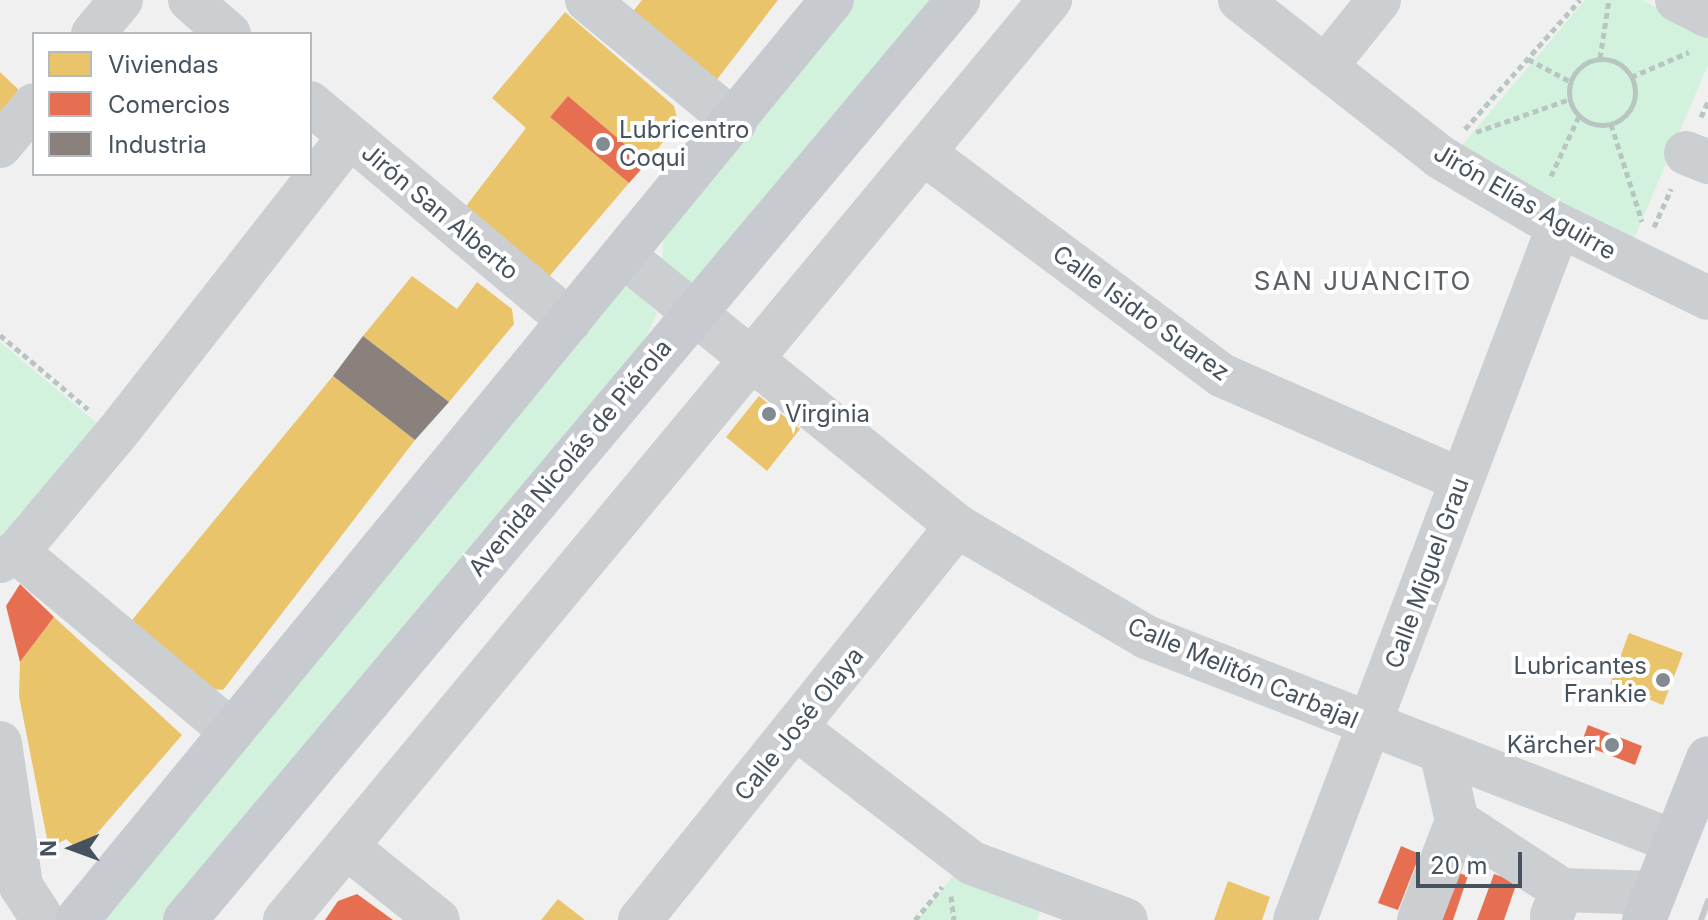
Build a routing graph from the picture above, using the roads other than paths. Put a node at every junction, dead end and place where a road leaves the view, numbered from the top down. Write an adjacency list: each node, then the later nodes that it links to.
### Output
1 (121, 0): 10 (street)
2 (190, 0): 11 (street)
3 (587, 0): 16 (street)
4 (832, 0): 16 (main road)
5 (958, 0): 23 (main road, Avenida Nicolás de Piérola)
6 (1050, 0): 19 (street)
7 (1240, 0): 13 (street, Jirón Elías Aguirre)
8 (1379, 0): 13 (street)
9 (1677, 0): 12 (street)
10 (95, 32)
11 (227, 32)
12 (1702, 33)
13 (1325, 67): 20 (street, Jirón Elías Aguirre)
14 (312, 105): 17 (street, Jirón San Alberto)
15 (32, 107): 18 (street)
16 (735, 122): 21 (main road)
17 (349, 137): 24 (street, Jirón San Alberto); 28 (street)
18 (0, 146)
19 (925, 154): 25 (street); 26 (street, Calle Isidro Suarez)
20 (1546, 219): 22 (street, Jirón Elías Aguirre); 26 (street, Calle Miguel Grau)
21 (624, 256): 23 (street, Calle Melitón Carbajal); 24 (main road)
22 (1708, 298)
23 (692, 311): 25 (street, Calle Melitón Carbajal); 41 (main road, Avenida Nicolás de Piérola)
24 (570, 321): 31 (main road)
25 (754, 362): 27 (street, Calle Melitón Carbajal); 37 (street)
26 (1461, 480): 29 (street, Calle Miguel Grau)
27 (957, 526): 29 (street, Calle Melitón Carbajal); 30 (street, Calle José Olaya)
28 (9, 556): 31 (street)
29 (1371, 726): 33 (street, Calle Melitón Carbajal); 46 (street, Calle Miguel Grau)
30 (796, 728): 44 (street, Calle José Olaya); 45 (street)
31 (232, 732): 40 (main road)
32 (0, 743): 39 (street)
33 (1442, 755): 35 (street); 36 (street, Calle Melitón Carbajal)
34 (1708, 758): 36 (main road)
35 (1457, 821): 38 (street); 47 (street)
36 (1675, 842): 38 (main road)
37 (348, 848): 42 (street); 43 (street)
38 (1649, 906)
39 (26, 913)
40 (77, 920)
41 (185, 920)
42 (285, 920)
43 (438, 920)
44 (640, 920)
45 (1126, 920)
46 (1295, 920)
47 (1419, 920)

